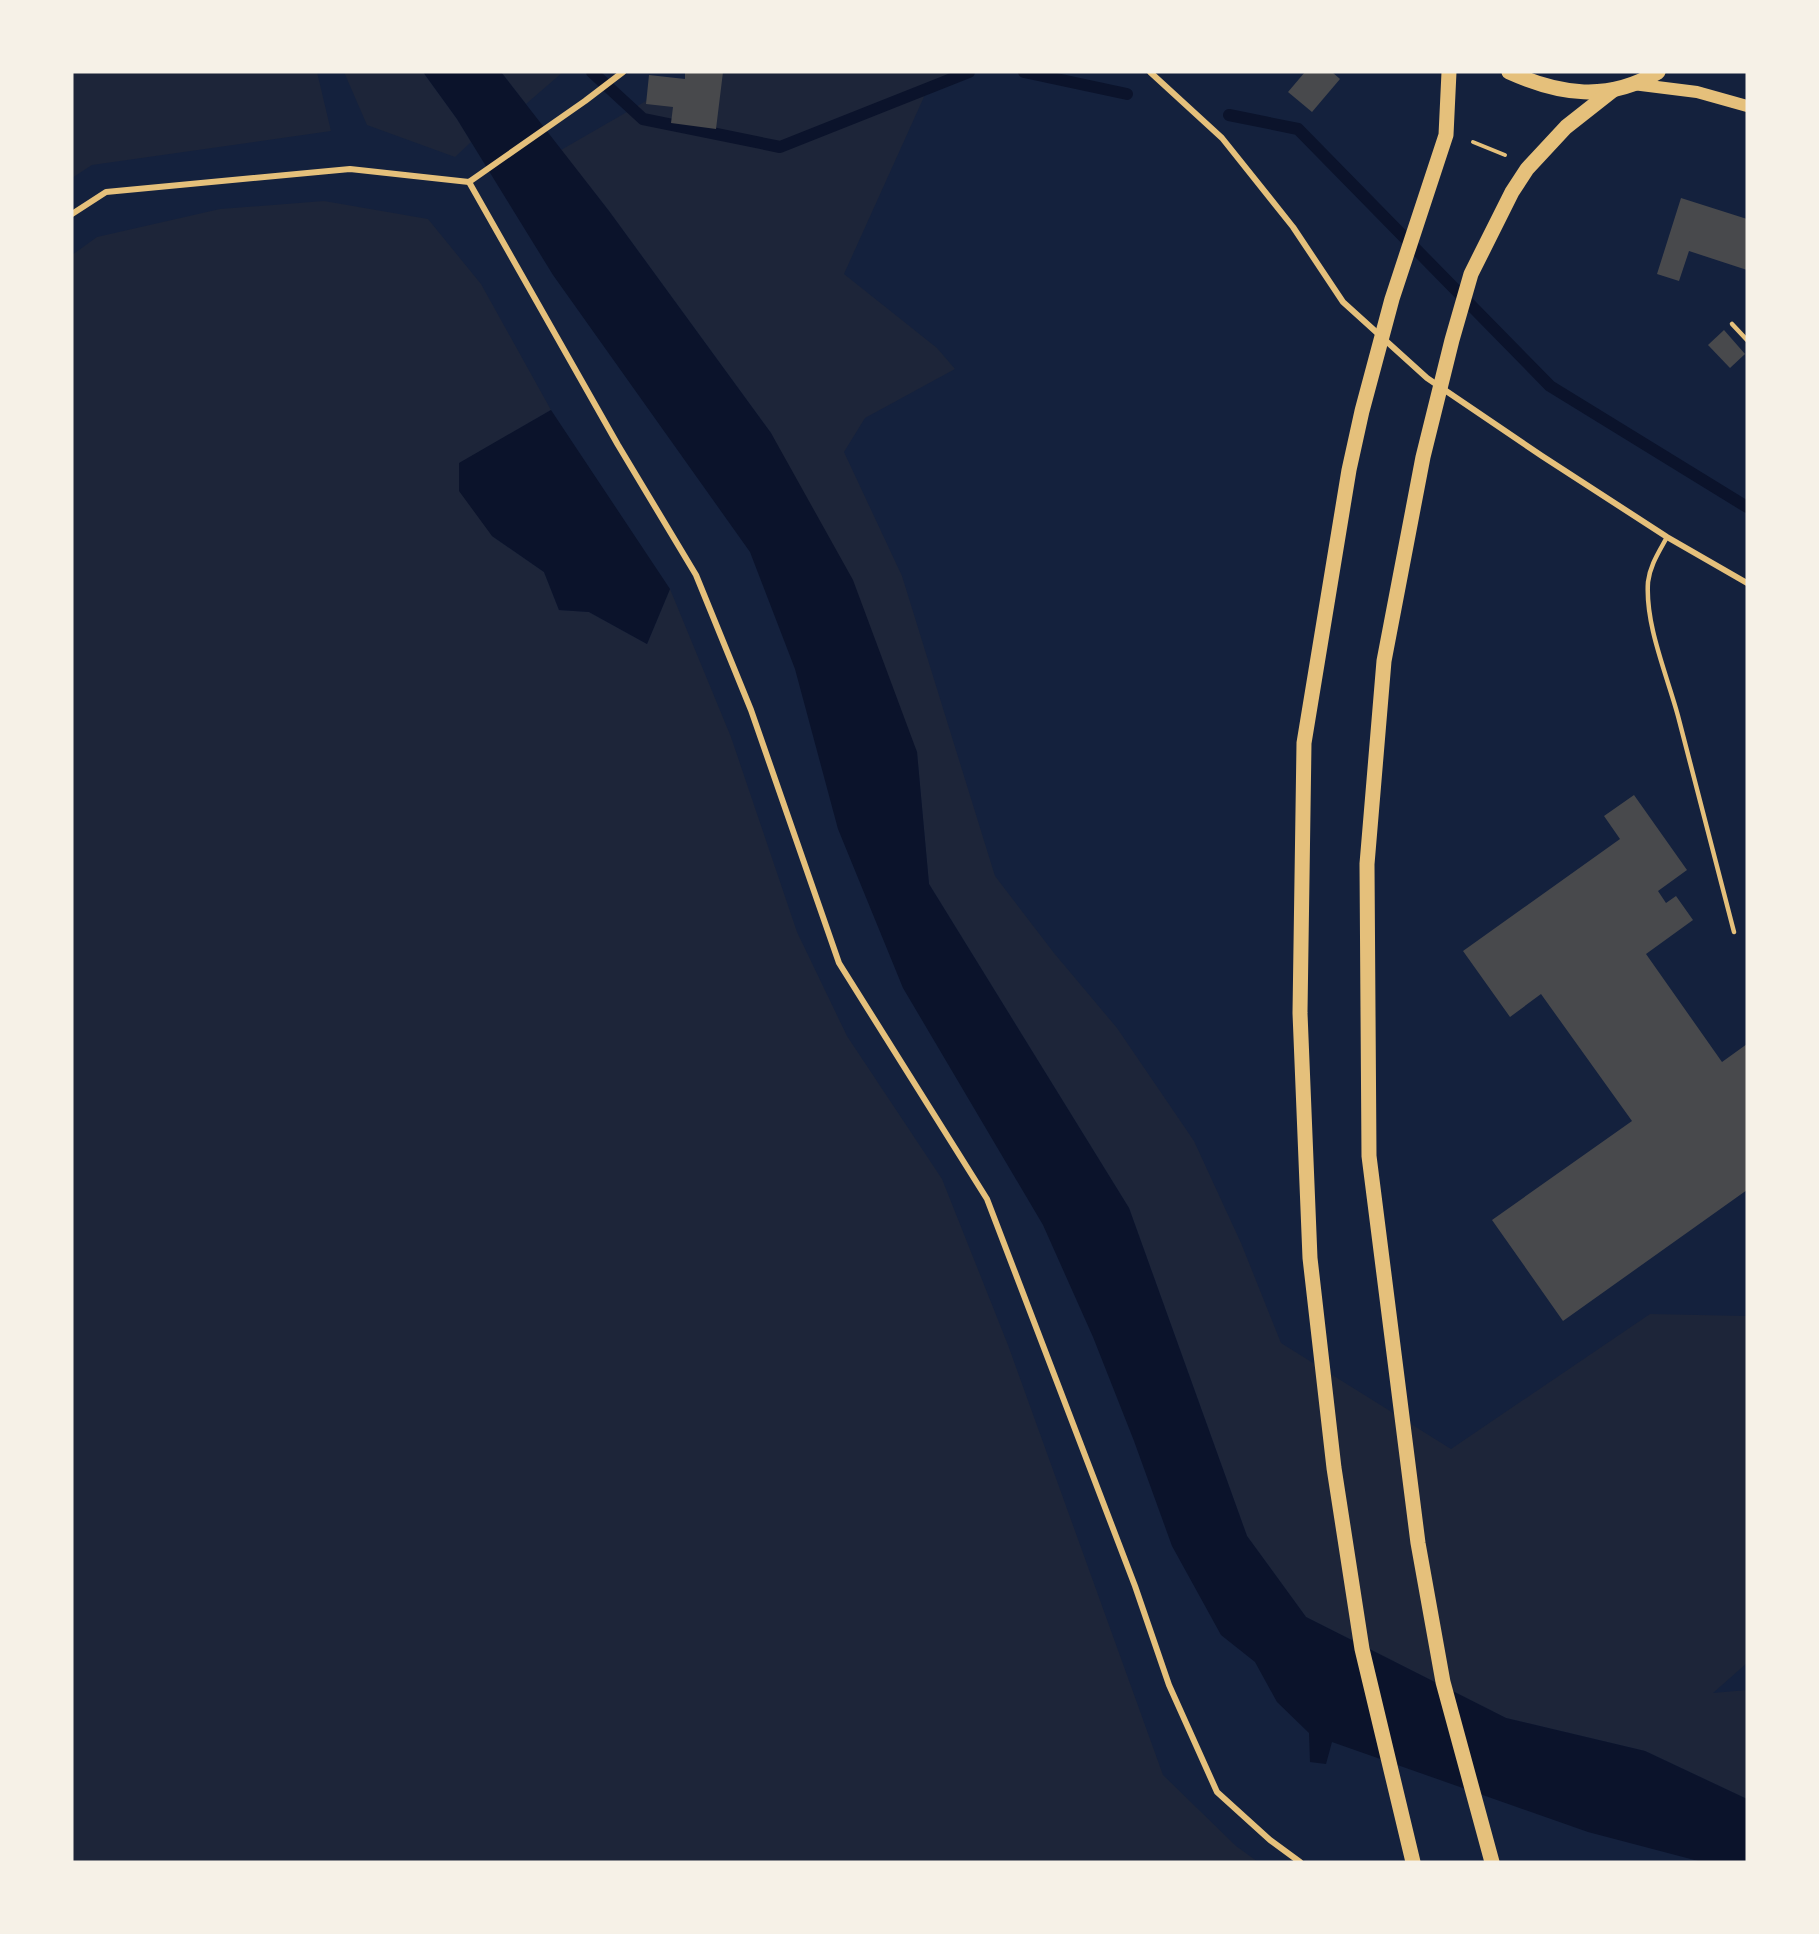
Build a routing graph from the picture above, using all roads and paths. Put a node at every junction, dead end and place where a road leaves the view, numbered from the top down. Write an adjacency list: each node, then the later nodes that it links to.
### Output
1 (623, 72): 11 (street)
2 (1150, 72): 15 (street)
3 (1449, 72): 19 (main road)
4 (1509, 72): 7 (main road)
5 (1658, 72): 6 (main road)
6 (1633, 84): 7 (main road); 8 (main road)
7 (1613, 90): 20 (main road)
8 (1747, 106)
9 (1472, 142): 10 (path)
10 (1513, 158)
11 (469, 182): 12 (street); 18 (street)
12 (72, 214)
13 (1732, 324): 14 (lane)
14 (1747, 340)
15 (1667, 537): 16 (street); 17 (lane)
16 (1747, 583)
17 (1734, 932)
18 (1300, 1862)
19 (1413, 1862)
20 (1492, 1862)

